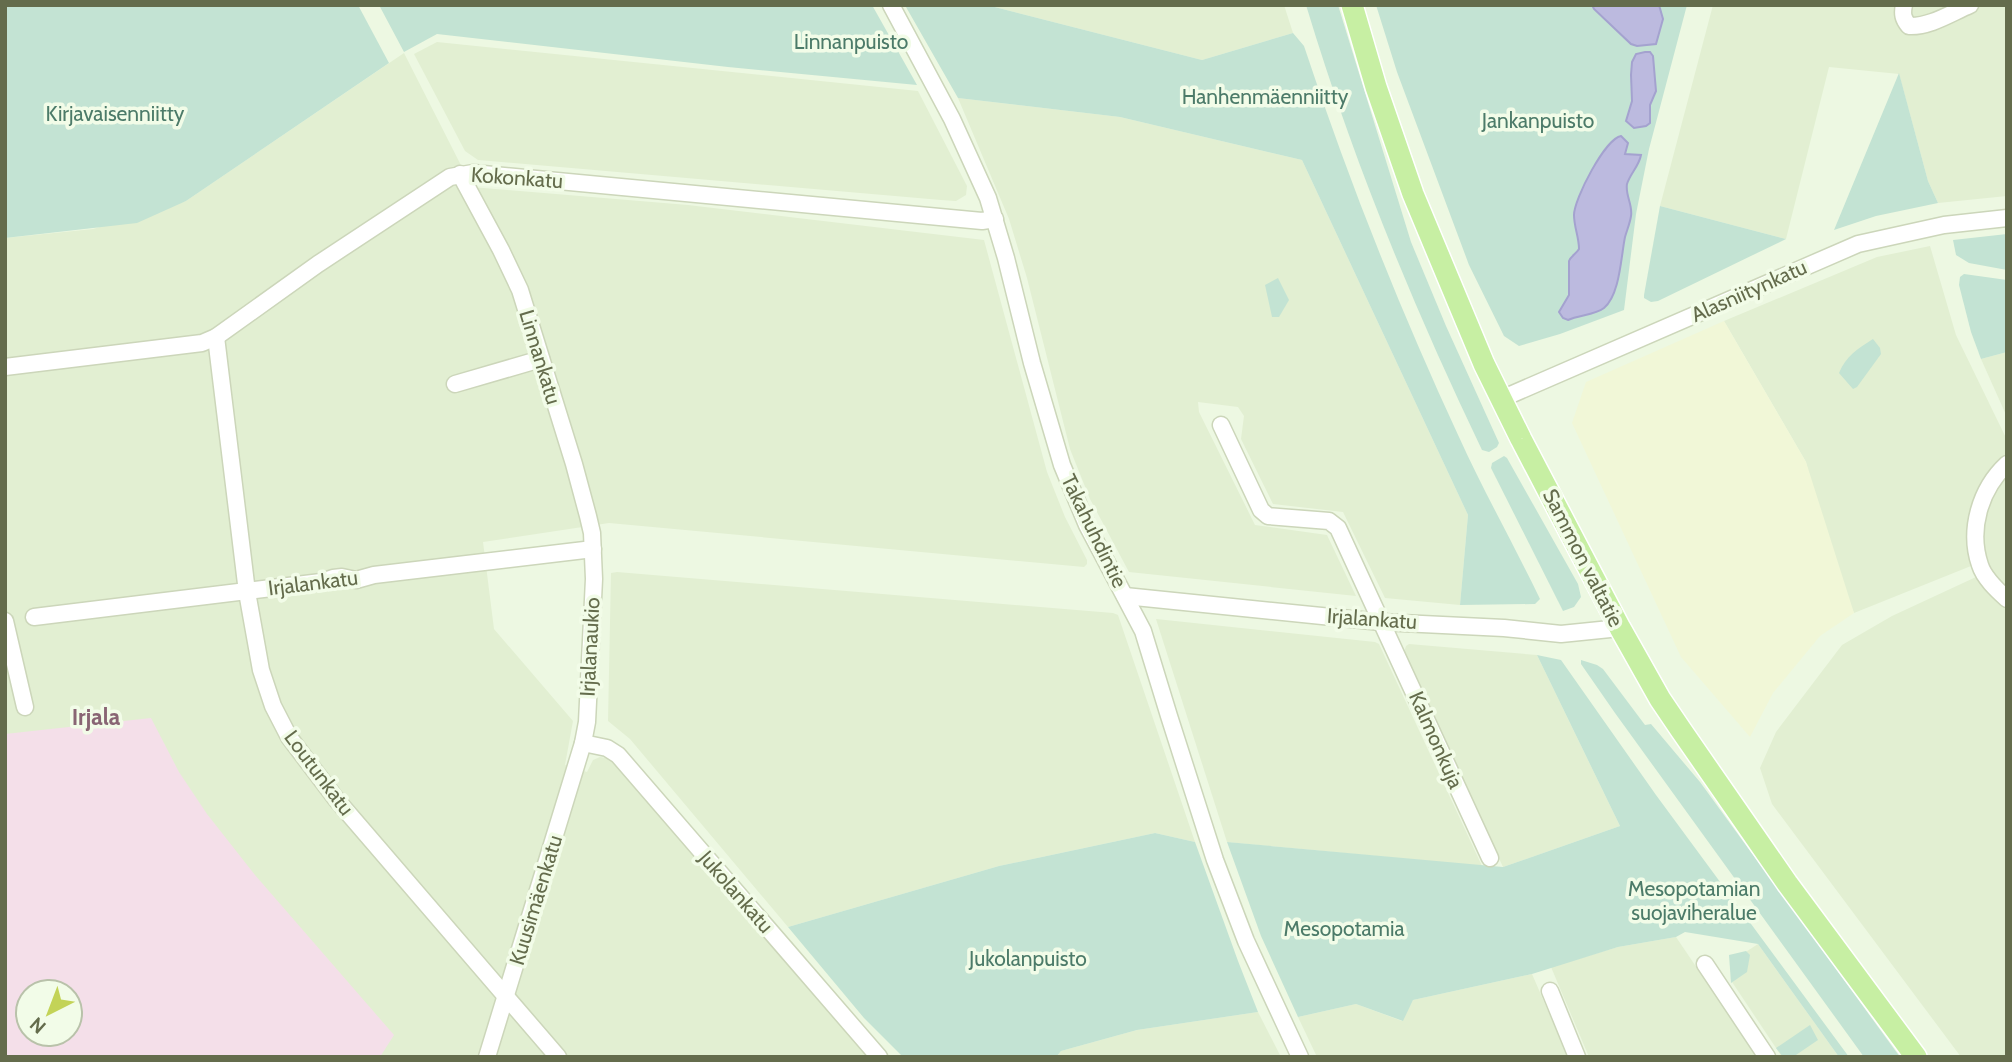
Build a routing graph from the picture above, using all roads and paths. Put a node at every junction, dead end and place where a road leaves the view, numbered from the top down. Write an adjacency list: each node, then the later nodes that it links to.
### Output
1 (891, 5): 8 (street, Takahuhdintie)
2 (1352, 5): 13 (main road, Sammon valtatie)
3 (1904, 5): 5 (street)
4 (1970, 5): 5 (street)
5 (1936, 12)
6 (460, 174): 8 (street, Kokonkatu); 9 (street, Kokonkatu); 10 (street, Linnankatu)
7 (2007, 218): 13 (street, Alasniitynkatu)
8 (995, 219): 18 (street, Takahuhdintie)
9 (216, 337): 11 (street, Kokonkatu); 17 (street, Loutunkatu)
10 (541, 359): 12 (street); 16 (street, Linnankatu)
11 (5, 367)
12 (455, 384)
13 (1501, 399): 22 (main road, Sammon valtatie)
14 (1221, 425): 21 (street, Kalmonkuja)
15 (2007, 464): 19 (street)
16 (593, 549): 17 (street, Irjalankatu); 24 (street, Irjalanaukio)
17 (247, 592): 20 (street, Irjalankatu); 28 (street, Loutunkatu)
18 (1125, 596): 21 (street, Irjalankatu); 32 (street, Takahuhdintie)
19 (2007, 599)
20 (5, 621): 23 (street)
21 (1381, 622): 22 (street, Irjalankatu); 25 (street, Kalmonkuja)
22 (1620, 628): 35 (main road, Sammon valtatie)
23 (25, 707)
24 (583, 743): 28 (street, Kuusimäenkatu); 31 (street, Jukolankatu)
25 (1490, 858)
26 (1705, 964): 34 (street)
27 (1550, 991): 33 (street)
28 (506, 996): 29 (street, Kuusimäenkatu); 30 (street, Loutunkatu)
29 (487, 1057)
30 (558, 1057)
31 (879, 1057)
32 (1300, 1057)
33 (1577, 1057)
34 (1767, 1057)
35 (1916, 1057)

